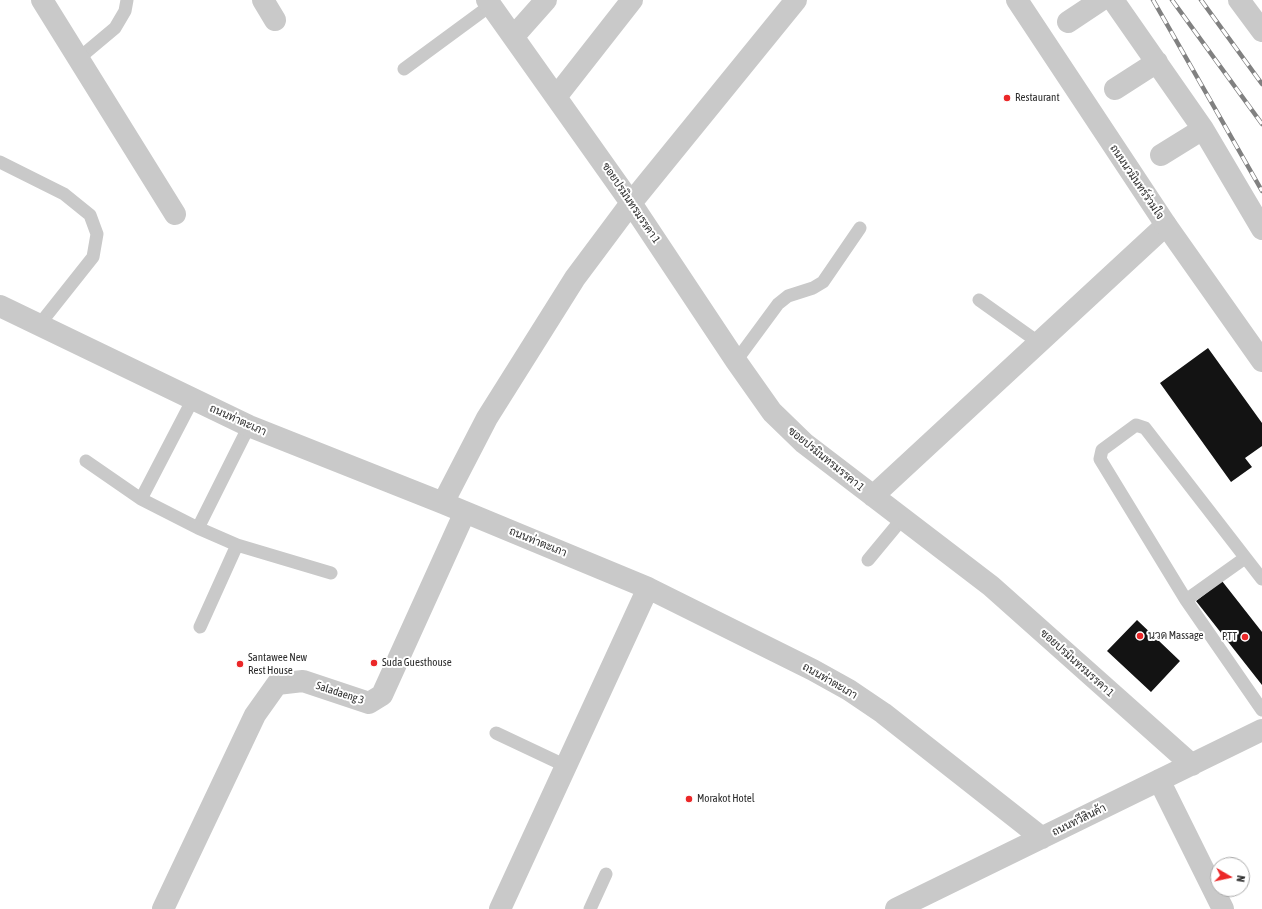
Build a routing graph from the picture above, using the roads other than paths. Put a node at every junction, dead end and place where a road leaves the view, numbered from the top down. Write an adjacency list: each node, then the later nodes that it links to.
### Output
1 (42, 0): 16 (street)
2 (127, 0): 16 (lane)
3 (263, 0): 12 (street)
4 (546, 0): 15 (street)
5 (632, 0): 20 (street)
6 (796, 0): 24 (street)
7 (1017, 0): 26 (street, ถนนนวมินทร์ร่วมใจ)
8 (1101, 0): 13 (street)
9 (1114, 0): 17 (street)
10 (1240, 0): 14 (street)
11 (489, 3): 15 (street, ซอยปรมินทรมรรคา 1); 18 (lane)
12 (275, 20)
13 (1068, 22)
14 (1262, 31)
15 (514, 36): 20 (street, ซอยปรมินทรมรรคา 1)
16 (78, 58): 25 (street)
17 (1156, 62): 19 (street); 21 (street)
18 (404, 69)
19 (1115, 89)
20 (556, 97): 24 (street, ซอยปรมินทรมรรคา 1)
21 (1203, 129): 22 (street); 28 (street)
22 (1161, 155)
23 (0, 162): 31 (lane)
24 (631, 203): 33 (street, ซอยปรมินทรมรรคา 1); 40 (street)
25 (175, 214)
26 (1166, 225): 32 (street); 34 (street, ถนนนวมินทร์ร่วมใจ)
27 (860, 228): 33 (lane)
28 (1262, 229)
29 (980, 300): 32 (lane)
30 (0, 306): 31 (street, ถนนท่าตะเภา)
31 (39, 325): 35 (street, ถนนท่าตะเภา)
32 (1038, 342): 38 (street)
33 (736, 361): 38 (street, ซอยปรมินทรมรรคา 1)
34 (1262, 361)
35 (193, 399): 36 (street, ถนนท่าตะเภา); 39 (lane)
36 (249, 426): 40 (street, ถนนท่าตะเภา); 43 (lane)
37 (86, 461): 39 (lane)
38 (872, 496): 42 (street, ซอยปรมินทรมรรคา 1)
39 (141, 499): 43 (lane)
40 (442, 503): 41 (street, ถนนท่าตะเภา)
41 (465, 512): 49 (street, ถนนท่าตะเภา); 60 (street, Saladaeng 3)
42 (902, 518): 46 (lane); 55 (street, ซอยปรมินทรมรรคา 1)
43 (198, 528): 44 (lane)
44 (237, 545): 47 (lane); 51 (lane)
45 (1245, 558): 48 (lane); 50 (lane); 50 (lane)
46 (868, 560)
47 (331, 573)
48 (1262, 579)
49 (648, 588): 56 (street); 58 (street, ถนนท่าตะเภา)
50 (1186, 600): 52 (lane)
51 (200, 627)
52 (1261, 707)
53 (1262, 730): 55 (street, ถนนทวีสินค้า)
54 (496, 733): 56 (lane)
55 (1192, 765): 57 (street, ถนนทวีสินค้า)
56 (566, 766): 61 (street)
57 (1159, 780): 58 (street, ถนนทวีสินค้า); 64 (street)
58 (1042, 838): 63 (street, ถนนทวีสินค้า)
59 (606, 874): 62 (lane)
60 (163, 909)
61 (500, 909)
62 (590, 909)
63 (896, 909)
64 (1223, 909)

